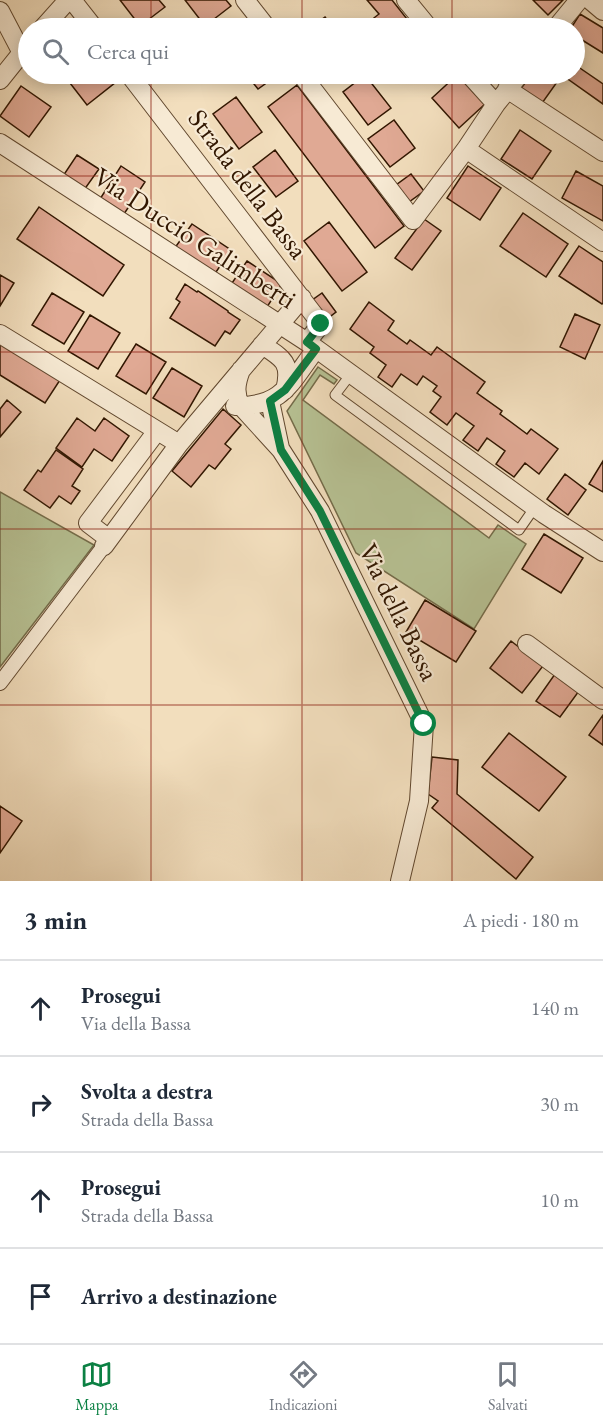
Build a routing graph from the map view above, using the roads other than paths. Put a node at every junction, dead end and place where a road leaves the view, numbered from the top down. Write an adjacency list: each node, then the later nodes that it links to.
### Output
1 (70, 0): 8 (street); 9 (street)
2 (245, 0): 10 (street)
3 (406, 0): 11 (street)
4 (579, 0): 12 (street)
5 (590, 0): 7 (street)
6 (0, 11): 13 (street)
7 (603, 11)
8 (53, 18)
9 (85, 18)
10 (259, 18)
11 (421, 18)
12 (564, 18)
13 (18, 38)
14 (18, 58): 15 (street)
15 (0, 80)
16 (137, 84): 26 (street, Strada della Bassa)
17 (309, 84): 23 (street)
18 (478, 84): 21 (street)
19 (512, 84): 20 (street)
20 (507, 90): 21 (street); 24 (street)
21 (496, 104): 23 (street)
22 (0, 143): 27 (street, Via Duccio Galimberti)
23 (465, 149): 25 (street)
24 (603, 152)
25 (603, 242)
26 (302, 298): 27 (street, Strada della Bassa); 30 (street, Strada della Bassa)
27 (279, 325): 29 (street, Strada della Bassa); 30 (street, Via Duccio Galimberti)
28 (0, 334): 37 (street)
29 (262, 345): 31 (street, Strada della Bassa); 33 (street)
30 (312, 345): 32 (street, Via Duccio Galimberti); 33 (street, Strada della Bassa)
31 (241, 370): 34 (street, Strada della Bassa); 36 (street)
32 (351, 374): 40 (street, Via Duccio Galimberti); 40 (lane)
33 (285, 390): 35 (street, Strada della Bassa)
34 (217, 399): 36 (street, Strada della Bassa); 38 (street, Strada della Bassa)
35 (270, 401): 36 (street, Strada della Bassa); 39 (street, Via della Bassa)
36 (241, 406): 39 (street, Via della Bassa)
37 (157, 431): 38 (street); 41 (street)
38 (179, 444): 41 (street, Strada della Bassa)
39 (281, 450): 46 (street, Via della Bassa)
40 (535, 507): 42 (street, Via Duccio Galimberti)
41 (106, 542): 44 (street)
42 (603, 552)
43 (527, 644): 45 (street)
44 (0, 683)
45 (603, 700)
46 (400, 881)

